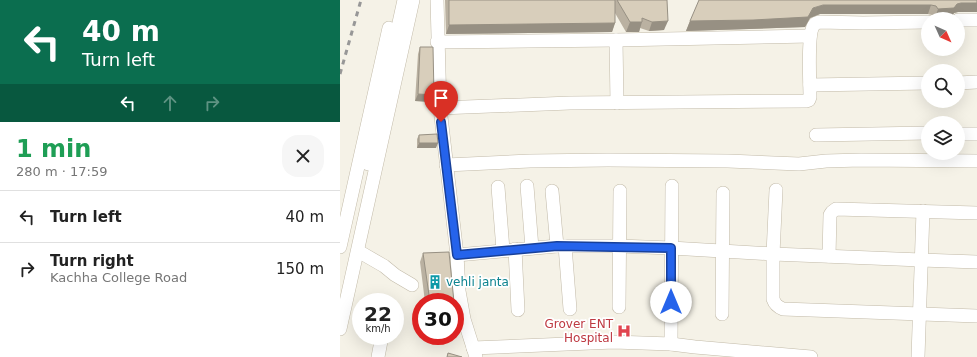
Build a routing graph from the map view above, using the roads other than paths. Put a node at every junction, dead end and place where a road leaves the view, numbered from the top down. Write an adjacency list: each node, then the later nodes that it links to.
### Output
1 (395, 0): 34 (street)
2 (404, 0): 46 (street)
3 (413, 0): 38 (street)
4 (437, 0): 10 (street)
5 (965, 20): 6 (street)
6 (977, 20)
7 (921, 22): 8 (street)
8 (810, 36): 9 (street); 14 (street)
9 (616, 40): 10 (street); 15 (street)
10 (437, 42): 16 (street)
11 (977, 82): 13 (street)
12 (921, 83): 14 (street)
13 (965, 83)
14 (810, 85): 15 (street)
15 (617, 103): 16 (street)
16 (440, 108): 22 (street)
17 (921, 133): 20 (street)
18 (965, 134): 19 (street)
19 (977, 134)
20 (816, 135)
21 (977, 161): 22 (street)
22 (446, 165): 41 (street)
23 (527, 186): 35 (street)
24 (672, 186): 36 (street)
25 (498, 187): 37 (street)
26 (776, 190): 40 (street)
27 (552, 191): 32 (street)
28 (620, 191): 33 (street)
29 (723, 193): 39 (street)
30 (923, 212): 31 (street); 42 (street); 43 (street)
31 (977, 214)
32 (561, 246): 33 (street); 35 (street); 48 (street)
33 (619, 246): 36 (street); 47 (street)
34 (340, 247)
35 (532, 248): 37 (street)
36 (671, 248): 39 (street); 54 (street)
37 (509, 250): 41 (street); 49 (street)
38 (358, 251): 45 (street); 53 (street)
39 (722, 251): 40 (street); 50 (street)
40 (773, 254): 42 (street); 51 (street)
41 (457, 255): 56 (street)
42 (829, 256): 43 (street)
43 (922, 260): 44 (street); 51 (street)
44 (977, 262)
45 (412, 285)
46 (340, 291)
47 (619, 307)
48 (570, 309)
49 (518, 310)
50 (722, 314)
51 (919, 314): 52 (street); 59 (street)
52 (977, 316)
53 (340, 330)
54 (671, 344): 56 (street); 58 (street)
55 (380, 345): 57 (street)
56 (474, 352)
57 (378, 357)
58 (806, 357)
59 (918, 357)

